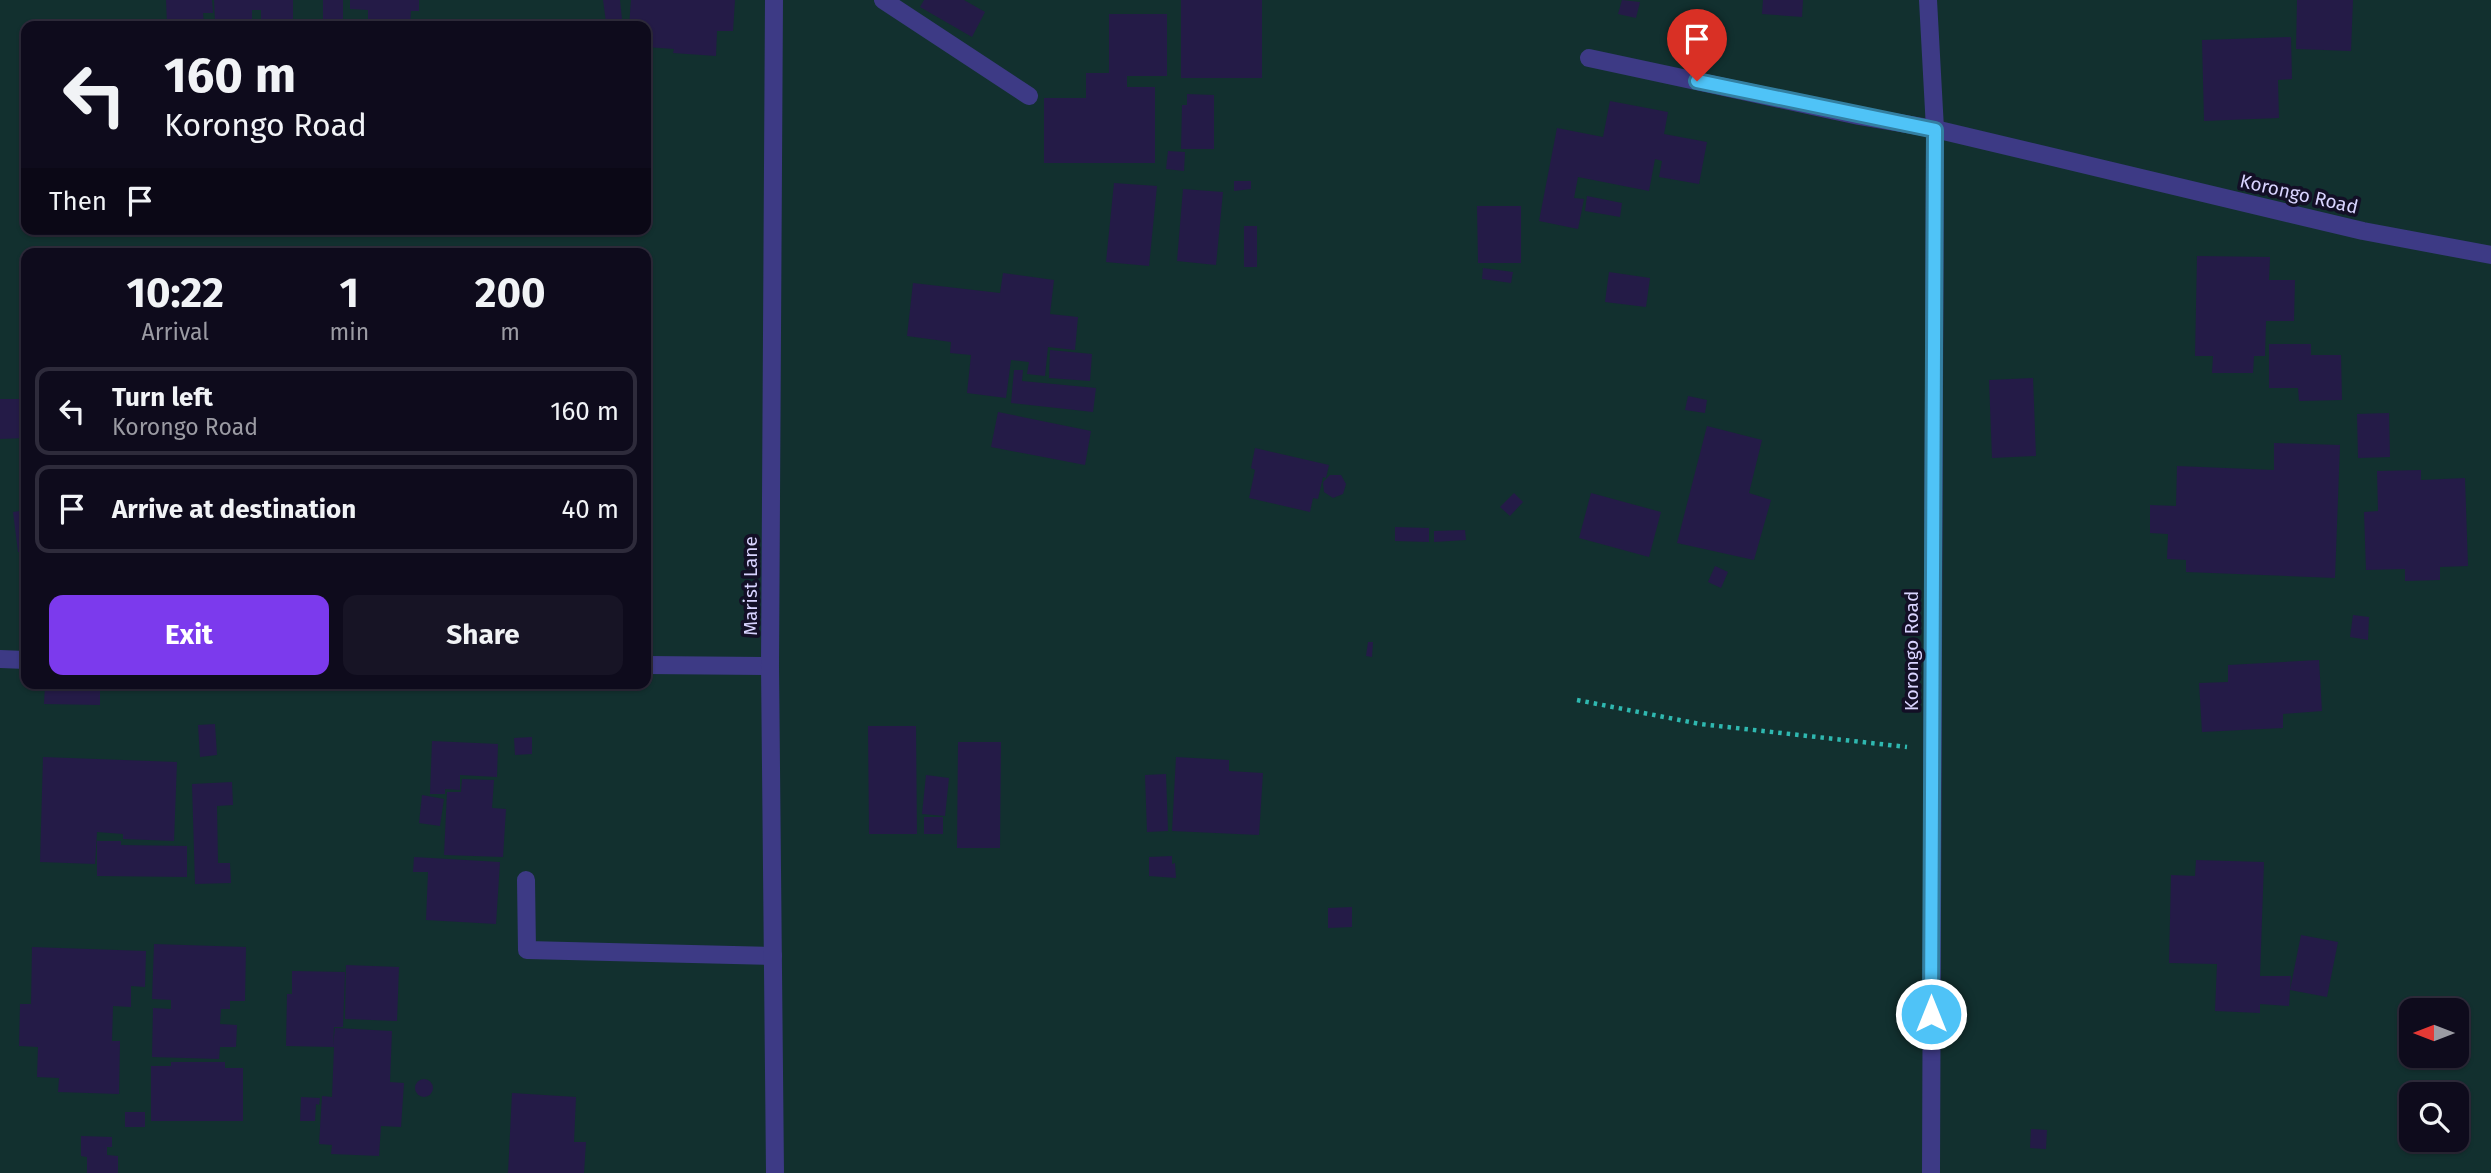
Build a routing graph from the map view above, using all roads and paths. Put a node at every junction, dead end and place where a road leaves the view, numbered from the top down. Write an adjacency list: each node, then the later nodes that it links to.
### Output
1 (774, 0): 11 (street, Marist Lane)
2 (883, 0): 5 (street)
3 (1928, 0): 6 (street, Korongo Road)
4 (1589, 58): 6 (street, Korongo Road)
5 (1029, 96)
6 (1935, 130): 7 (street, Korongo Road); 13 (street, Korongo Road)
7 (2491, 255)
8 (0, 659): 9 (street)
9 (21, 660)
10 (651, 665): 11 (street)
11 (770, 666): 15 (street, Marist Lane)
12 (1577, 700): 13 (path)
13 (1932, 750): 17 (street, Korongo Road)
14 (526, 880): 15 (street)
15 (773, 956): 16 (street, Marist Lane)
16 (775, 1173)
17 (1931, 1173)

